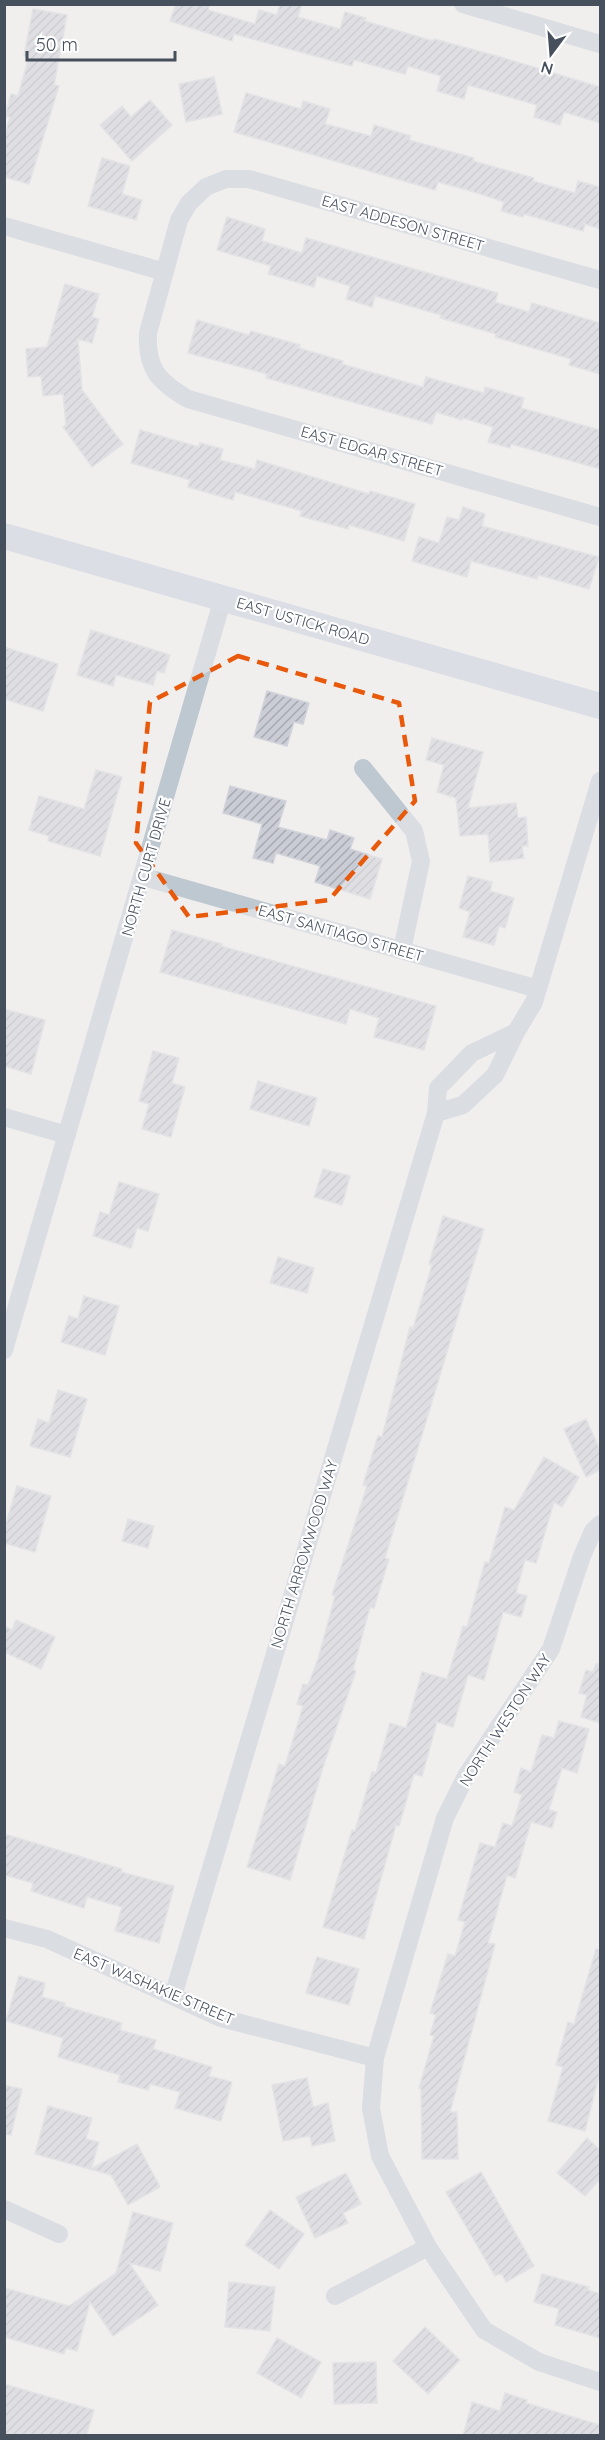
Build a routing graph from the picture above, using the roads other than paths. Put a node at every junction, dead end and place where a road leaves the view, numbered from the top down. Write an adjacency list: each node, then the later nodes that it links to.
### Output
1 (463, 4): 2 (street)
2 (600, 44)
3 (4, 226): 4 (street)
4 (165, 272): 5 (street, EAST ADDESON STREET); 6 (street, EAST EDGAR STREET)
5 (600, 280)
6 (600, 517)
7 (4, 536): 8 (main road, EAST USTICK ROAD)
8 (224, 598): 9 (main road, EAST USTICK ROAD); 12 (street, NORTH CURT DRIVE)
9 (600, 706)
10 (363, 768): 13 (street)
11 (600, 781): 14 (street)
12 (144, 877): 13 (street, EAST SANTIAGO STREET); 18 (street, NORTH CURT DRIVE)
13 (402, 950): 14 (street, EAST SANTIAGO STREET)
14 (538, 989): 15 (street)
15 (516, 1032): 16 (street); 16 (street, NORTH ARROWWOOD WAY)
16 (436, 1113): 22 (street, NORTH ARROWWOOD WAY)
17 (4, 1117): 18 (street)
18 (67, 1135): 19 (street, NORTH CURT DRIVE)
19 (4, 1350)
20 (600, 1524): 23 (street, NORTH WESTON WAY)
21 (4, 1928): 22 (street, EAST WASHAKIE STREET)
22 (173, 1996): 23 (street, EAST WASHAKIE STREET)
23 (375, 2058): 26 (street, NORTH WESTON WAY)
24 (4, 2209): 25 (street)
25 (58, 2234)
26 (428, 2247): 27 (street); 28 (street, NORTH WESTON WAY)
27 (335, 2296)
28 (600, 2382)

